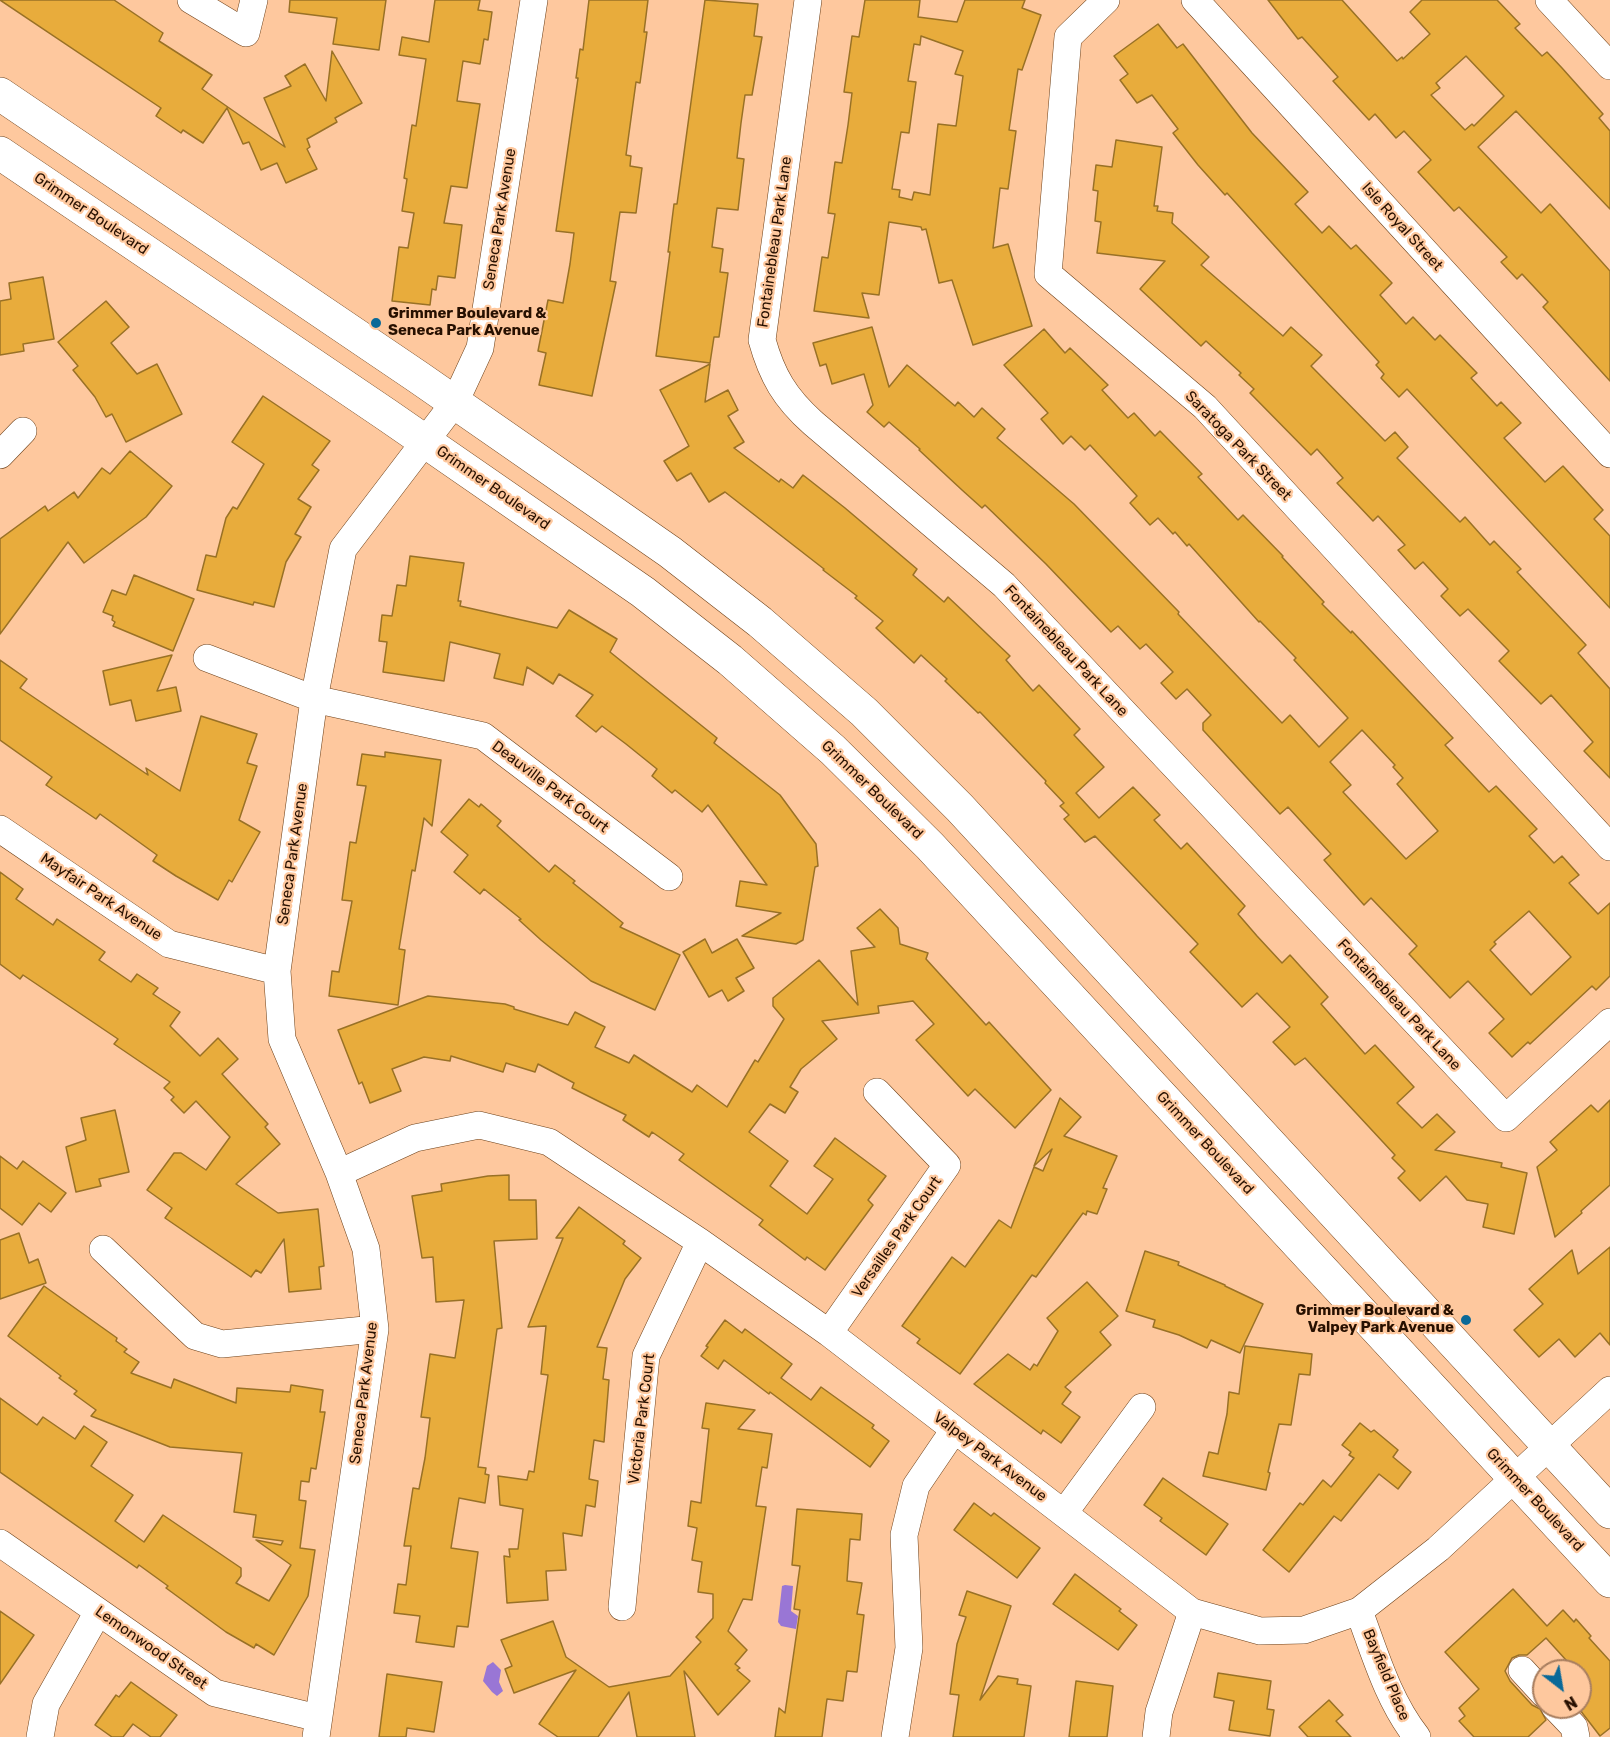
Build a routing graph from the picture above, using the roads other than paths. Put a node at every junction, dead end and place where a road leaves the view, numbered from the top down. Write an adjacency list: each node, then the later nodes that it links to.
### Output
1 (191, 0): 2 (street)
2 (254, 0)
3 (534, 0): 11 (street, Seneca Park Avenue)
4 (808, 0): 22 (street, Fontainebleau Park Lane)
5 (1106, 0): 19 (street, Saratoga Park Street)
6 (1195, 0): 14 (street, Isle Royal Street)
7 (1549, 0): 8 (street)
8 (1610, 66)
9 (0, 94): 11 (main road)
10 (0, 153): 13 (main road, Grimmer Boulevard)
11 (455, 402): 13 (street, Seneca Park Avenue); 32 (main road)
12 (23, 431): 15 (street)
13 (424, 440): 17 (street, Seneca Park Avenue); 33 (main road, Grimmer Boulevard)
14 (1610, 454)
15 (0, 455)
16 (207, 658): 17 (street, Deauville Park Court)
17 (314, 699): 20 (street, Deauville Park Court); 21 (street, Seneca Park Avenue)
18 (0, 829): 21 (street, Mayfair Park Avenue)
19 (1610, 847)
20 (669, 877)
21 (277, 971): 24 (street, Seneca Park Avenue)
22 (1610, 1022)
23 (877, 1092): 28 (street, Versailles Park Court)
24 (339, 1173): 25 (street, Valpey Park Avenue); 27 (street, Seneca Park Avenue)
25 (700, 1242): 28 (street, Valpey Park Avenue); 38 (street, Victoria Park Court)
26 (103, 1249): 27 (street)
27 (375, 1329): 45 (street, Seneca Park Avenue)
28 (829, 1333): 31 (street, Valpey Park Avenue)
29 (1610, 1390): 32 (street, Valpey Park Avenue)
30 (1142, 1407): 35 (street)
31 (954, 1430): 35 (street, Valpey Park Avenue); 47 (street)
32 (1549, 1446): 33 (street, Valpey Park Avenue); 34 (main road)
33 (1515, 1478): 37 (main road, Grimmer Boulevard); 39 (street, Valpey Park Avenue)
34 (1610, 1512)
35 (1064, 1513): 41 (street, Valpey Park Avenue)
36 (0, 1543): 40 (street, Lemonwood Street)
37 (1610, 1581)
38 (622, 1607)
39 (1359, 1611): 41 (street, Valpey Park Avenue); 49 (street, Bayfield Place)
40 (98, 1612): 45 (street, Lemonwood Street); 46 (street)
41 (1192, 1612): 48 (street)
42 (1522, 1670): 43 (street)
43 (1532, 1681)
44 (1567, 1719): 50 (street)
45 (317, 1728)
46 (40, 1737)
47 (895, 1737)
48 (1156, 1737)
49 (1416, 1737)
50 (1576, 1737)

